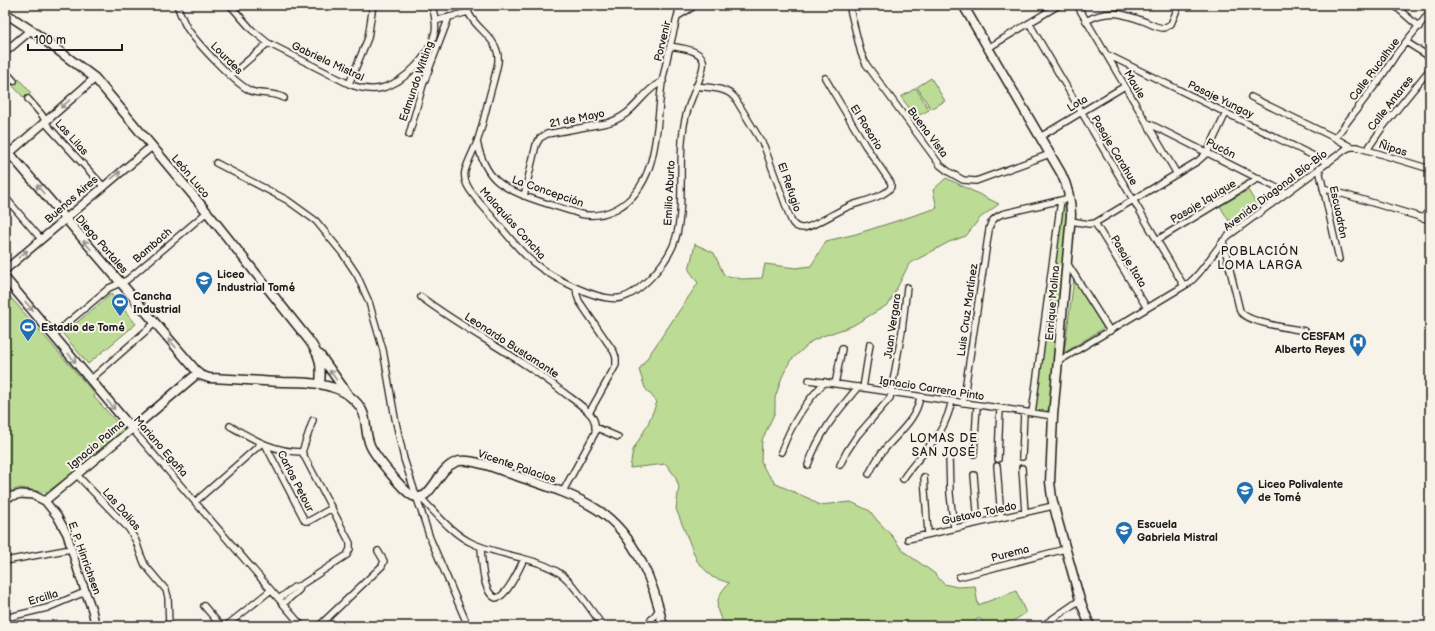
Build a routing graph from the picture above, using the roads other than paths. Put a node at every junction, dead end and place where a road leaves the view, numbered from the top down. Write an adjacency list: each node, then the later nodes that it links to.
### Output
1 (177, 5): 35 (street, Lourdes)
2 (373, 5): 40 (street)
3 (432, 5): 19 (street)
4 (467, 5): 14 (street)
5 (680, 5): 17 (street, Porvenir)
6 (696, 5): 17 (street)
7 (849, 5): 59 (street, Buena Vista)
8 (1059, 5): 21 (street)
9 (1077, 5): 20 (street, Maule)
10 (1179, 5): 20 (street)
11 (1394, 5): 22 (street)
12 (232, 6): 27 (street, Gabriela Mistral)
13 (965, 6): 29 (main road, Enrique Molina)
14 (468, 12): 18 (street); 53 (street, Malaquías Concha)
15 (1430, 12): 22 (street, Calle Rucalhue)
16 (5, 13): 23 (main road, León Luco)
17 (678, 16): 28 (street, Porvenir)
18 (449, 17): 19 (street); 25 (street, Edmundo Witting)
19 (435, 21): 24 (street, Gabriela Mistral)
20 (1086, 21): 31 (street, Maule)
21 (1029, 23): 29 (street); 46 (street, Pasaje Carahue)
22 (1419, 27): 26 (street, Calle Rucalhue)
23 (31, 30): 30 (street); 36 (main road, León Luco)
24 (435, 32): 25 (street, Edmundo Witting); 40 (street, Gabriela Mistral)
25 (442, 35): 50 (street, Edmundo Witting)
26 (1406, 42): 32 (street); 52 (street, Calle Rucalhue)
27 (268, 43): 35 (street); 40 (street, Gabriela Mistral)
28 (670, 46): 39 (street, Porvenir); 41 (street, Emilio Aburto)
29 (988, 48): 51 (main road, Enrique Molina)
30 (5, 52)
31 (1106, 54): 42 (street, Maule); 47 (street, Pasaje Yungay)
32 (1430, 57)
33 (1430, 69): 56 (street, Calle Antares)
34 (5, 71): 38 (street)
35 (230, 75): 44 (street, Lourdes)
36 (95, 78): 48 (street, one-way to 48); 54 (main road, León Luco)
37 (825, 78): 67 (street, El Rosario)
38 (14, 81)
39 (663, 81): 70 (street, 21 de Mayo); 70 (street, La Concepción)
40 (348, 84)
41 (696, 86): 67 (street, El Refugio); 92 (street, Emilio Aburto)
42 (1125, 86): 46 (street, Lota); 49 (street, Maule)
43 (1251, 97): 52 (street, Ñipas)
44 (284, 98)
45 (28, 99): 48 (street, Las Lilas)
46 (1081, 112): 51 (street, Lota); 74 (street, Pasaje Carahue)
47 (1226, 113): 58 (street); 60 (street, Pasaje Yungay)
48 (45, 122): 57 (street); 66 (street, Las Lilas)
49 (1146, 122): 58 (street, Pucón); 64 (street, Maule)
50 (409, 134)
51 (1040, 137): 59 (main road, Enrique Molina)
52 (1335, 138): 55 (street, Ñipas)
53 (477, 141): 70 (street, La Concepción); 92 (street, Malaquías Concha)
54 (152, 146): 66 (street, Buenos Aires, one-way to 54); 76 (main road, León Luco)
55 (1351, 147): 56 (street, Ñipas); 60 (street, Avenida Diagonal Bío-Bío)
56 (1367, 150): 63 (street, Ñipas)
57 (6, 153): 78 (main road, Diego Portales, one-way to 57)
58 (1207, 153): 64 (street); 65 (street, Pucón)
59 (1050, 154): 72 (main road, Enrique Molina)
60 (1328, 162): 62 (street, Avenida Diagonal Bío-Bío)
61 (216, 163): 143 (street)
62 (1319, 169): 68 (street, Escuadrón); 69 (street, Avenida Diagonal Bío-Bío)
63 (1430, 169)
64 (1177, 174): 74 (street)
65 (1259, 178): 69 (street, Pucón); 83 (street, Pasaje Iquique)
66 (102, 186): 78 (street, Buenos Aires)
67 (891, 187)
68 (1323, 188): 77 (street); 85 (street, Escuadrón)
69 (1287, 193): 84 (street, Avenida Diagonal Bío-Bío)
70 (524, 196)
71 (5, 197): 82 (street)
72 (1070, 198): 73 (street); 80 (main road, Enrique Molina)
73 (1061, 200): 114 (street, Luis Cruz Martínez); 119 (street, Enrique Molina)
74 (1133, 200): 81 (street); 83 (street, Pasaje Carahue)
75 (1430, 210): 77 (street)
76 (207, 212): 89 (street, Bambach); 101 (main road, León Luco)
77 (1422, 218): 79 (street)
78 (65, 219): 82 (street, Buenos Aires); 89 (main road, Diego Portales, one-way to 78)
79 (1430, 220)
80 (1071, 221): 81 (street); 86 (main road, Enrique Molina)
81 (1095, 223): 94 (street, Pasaje Itata)
82 (41, 239): 87 (street, Buenos Aires, one-way to 82)
83 (1157, 240): 90 (street, Pasaje Carahue)
84 (1224, 241): 90 (street, Avenida Diagonal Bío-Bío); 97 (street)
85 (1339, 259)
86 (1067, 263): 96 (street); 102 (main road, Enrique Molina)
87 (5, 270)
88 (5, 278): 98 (main road, Mariano Egaña, one-way to 98)
89 (120, 283): 95 (main road, Diego Portales); 98 (street, Bambach)
90 (1184, 286): 94 (street, Avenida Diagonal Bío-Bío)
91 (907, 287): 110 (street, Juan Vergara)
92 (576, 288): 118 (street)
93 (421, 297): 118 (street, Leonardo Bustamante)
94 (1147, 308): 96 (street, Avenida Diagonal Bío-Bío)
95 (155, 323): 103 (main road, Diego Portales, one-way to 95); 104 (street)
96 (1110, 331): 102 (street, Avenida Diagonal Bío-Bío)
97 (1304, 331)
98 (53, 335): 104 (main road, Mariano Egaña, one-way to 104)
99 (870, 344): 109 (street)
100 (842, 349): 108 (street)
101 (318, 353): 107 (main road); 112 (main road, León Luco, one-way to 101)
102 (1059, 362): 120 (main road, Enrique Molina)
103 (198, 373): 107 (main road); 124 (main road, Ignacio Palma)
104 (90, 380): 124 (main road, Mariano Egaña, one-way to 124)
105 (809, 380): 106 (street, Ignacio Carrera Pinto)
106 (826, 382): 108 (street, Ignacio Carrera Pinto); 128 (street)
107 (320, 384): 112 (main road)
108 (835, 384): 109 (street, Ignacio Carrera Pinto)
109 (860, 387): 110 (street, Ignacio Carrera Pinto); 133 (street)
110 (892, 392): 111 (street, Ignacio Carrera Pinto); 134 (street)
111 (920, 396): 113 (street, Ignacio Carrera Pinto); 137 (street)
112 (350, 397): 143 (main road)
113 (952, 401): 114 (street, Ignacio Carrera Pinto); 141 (street)
114 (963, 403): 115 (street, Ignacio Carrera Pinto)
115 (976, 405): 116 (street, Ignacio Carrera Pinto); 129 (street)
116 (1000, 408): 117 (street, Ignacio Carrera Pinto); 132 (street)
117 (1024, 412): 119 (street, Ignacio Carrera Pinto); 131 (street)
118 (589, 413): 123 (street)
119 (1032, 413): 120 (street, Ignacio Carrera Pinto)
120 (1053, 416): 147 (main road, Enrique Molina)
121 (313, 420): 127 (street, Carlos Petour)
122 (230, 426): 126 (street, Carlos Petour)
123 (595, 427): 125 (street); 142 (street)
124 (132, 429): 138 (street, Ignacio Palma); 146 (street, Mariano Egaña)
125 (618, 437)
126 (264, 444): 127 (street, Carlos Petour); 146 (street); 148 (street, Carlos Petour)
127 (302, 452): 148 (street, Carlos Petour)
128 (781, 452)
129 (974, 454)
130 (949, 456): 152 (street)
131 (1022, 457)
132 (998, 459)
133 (808, 465)
134 (840, 465)
135 (997, 466): 150 (street)
136 (1022, 468): 149 (street)
137 (870, 474)
138 (77, 475): 145 (street, Ignacio Palma); 170 (street, Las Dalias)
139 (974, 475): 151 (street)
140 (924, 477): 153 (street)
141 (903, 479)
142 (562, 493): 143 (main road, Vicente Palacios); 167 (main road, Vicente Palacios)
143 (418, 497): 155 (street); 175 (street)
144 (5, 498): 145 (street)
145 (45, 502): 156 (street, E. P. Hinrichsen)
146 (195, 502): 162 (street, Mariano Egaña)
147 (1053, 506): 149 (street, Gustavo Toledo); 157 (main road, Enrique Molina)
148 (332, 508): 165 (street, Carlos Petour)
149 (1025, 513): 150 (street, Gustavo Toledo)
150 (1001, 518): 151 (street, Gustavo Toledo)
151 (978, 523): 152 (street, Gustavo Toledo)
152 (954, 528): 153 (street, Gustavo Toledo)
153 (928, 534): 154 (street, Gustavo Toledo)
154 (908, 538)
155 (481, 547): 159 (street); 159 (street)
156 (72, 549): 160 (street); 163 (street, E. P. Hinrichsen)
157 (1065, 549): 161 (street, Purema); 164 (main road, Enrique Molina)
158 (378, 551): 174 (street)
159 (524, 559): 176 (street)
160 (5, 561)
161 (960, 577)
162 (271, 590): 165 (street, Mariano Egaña); 172 (street)
163 (86, 592): 168 (street, Ercilla); 169 (street, E. P. Hinrichsen)
164 (1080, 600): 179 (street); 180 (main road, Enrique Molina)
165 (281, 601): 173 (street, Mariano Egaña)
166 (204, 606): 171 (street)
167 (659, 610): 177 (street); 178 (main road, Vicente Palacios)
168 (5, 618)
169 (94, 626)
170 (169, 626)
171 (221, 626)
172 (226, 626)
173 (302, 626)
174 (318, 626)
175 (468, 626)
176 (603, 626)
177 (646, 626)
178 (664, 626)
179 (1042, 626)
180 (1090, 626)

